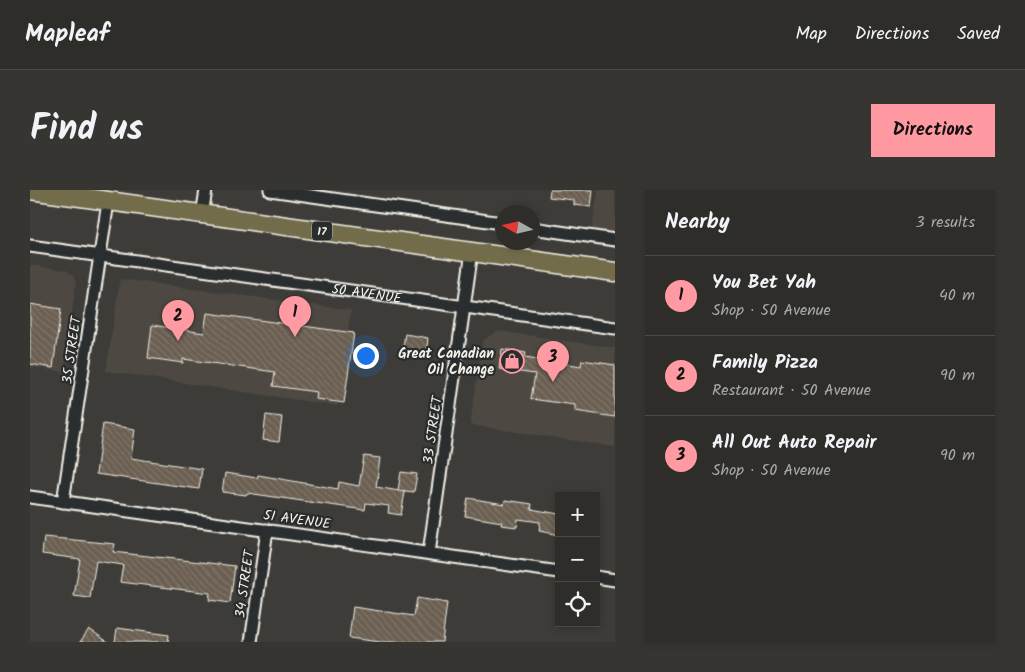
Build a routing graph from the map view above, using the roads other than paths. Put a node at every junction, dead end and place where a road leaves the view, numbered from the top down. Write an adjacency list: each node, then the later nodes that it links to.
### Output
1 (30, 190): 4 (main road, 17)
2 (206, 190): 5 (street)
3 (270, 190): 6 (street)
4 (108, 202): 5 (main road, 17); 11 (street, 35 STREET)
5 (202, 215): 10 (main road, 17)
6 (495, 222)
7 (540, 229): 8 (street)
8 (615, 240)
9 (30, 246): 11 (street, 50 AVENUE)
10 (472, 252): 12 (main road, 17); 13 (street, 33 STREET)
11 (100, 256): 13 (street, 50 AVENUE); 16 (street, 35 STREET)
12 (615, 272)
13 (465, 307): 14 (street, 50 AVENUE); 18 (street, 33 STREET)
14 (615, 328)
15 (30, 497): 16 (street, 51 AVENUE)
16 (63, 502): 17 (street, 51 AVENUE)
17 (267, 530): 18 (street, 51 AVENUE); 22 (street, 34 STREET)
18 (430, 553): 19 (street, 51 AVENUE)
19 (555, 571)
20 (600, 578): 21 (street)
21 (615, 580)
22 (251, 642)

